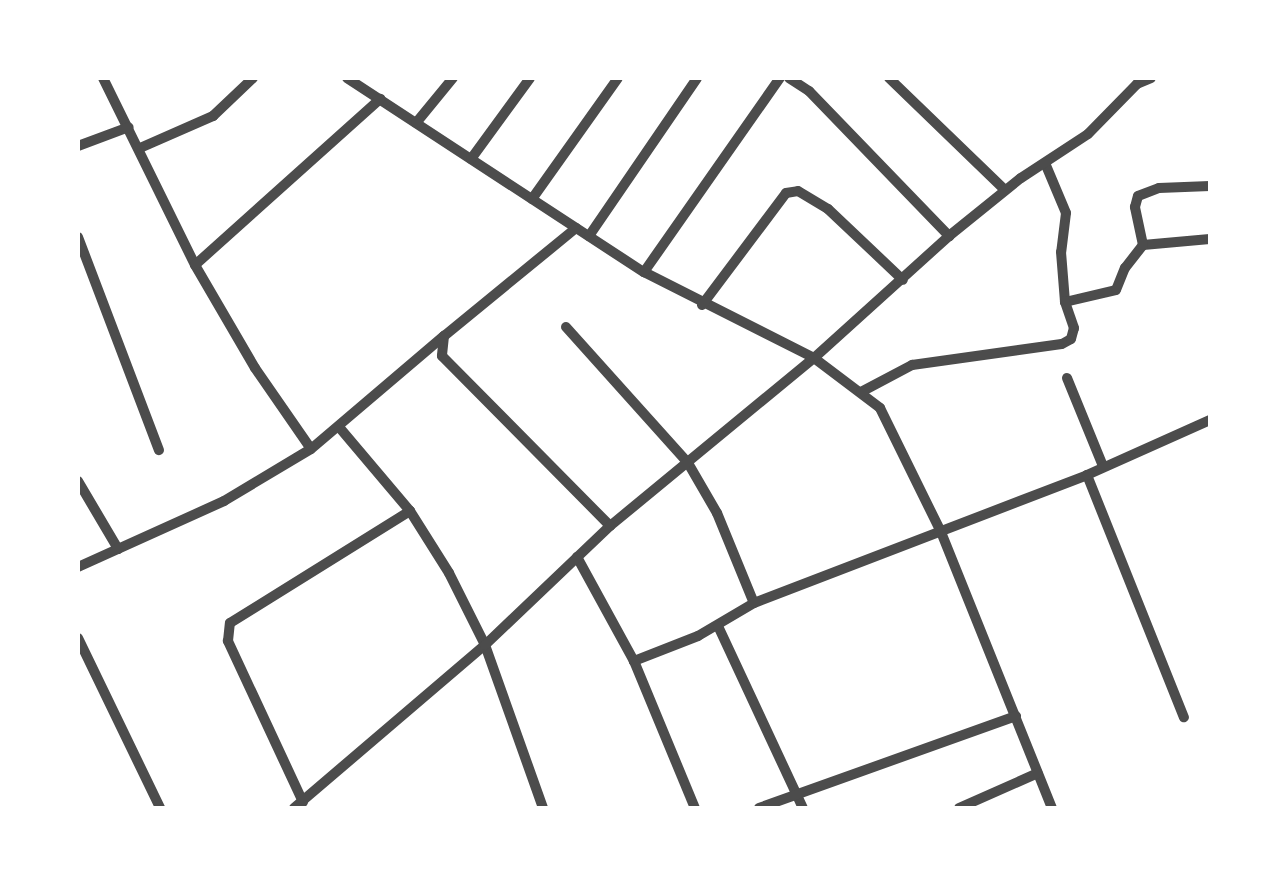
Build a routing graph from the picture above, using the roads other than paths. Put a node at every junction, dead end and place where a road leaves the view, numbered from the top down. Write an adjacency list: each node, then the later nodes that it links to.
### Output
1 (103, 78): 17 (street)
2 (253, 78): 19 (street)
3 (346, 78): 14 (street)
4 (370, 78): 14 (street)
5 (453, 78): 16 (street)
6 (530, 78): 20 (street)
7 (618, 78): 24 (street)
8 (697, 78): 26 (street)
9 (780, 78): 32 (street)
10 (789, 78): 27 (street)
11 (889, 78): 23 (street)
12 (1151, 78): 13 (street)
13 (1134, 81): 21 (street)
14 (362, 88): 15 (street)
15 (380, 99): 16 (street); 31 (street)
16 (416, 123): 20 (street)
17 (129, 127): 18 (street); 19 (street)
18 (78, 146)
19 (140, 148): 31 (street)
20 (471, 159): 24 (street)
21 (1045, 163): 23 (street); 34 (street)
22 (1210, 186): 30 (street)
23 (1006, 190): 27 (street)
24 (532, 198): 25 (street)
25 (576, 228): 26 (street); 37 (street)
26 (589, 236): 32 (street)
27 (950, 236): 33 (street)
28 (78, 237): 44 (street)
29 (1210, 239): 30 (street)
30 (1143, 245): 34 (street)
31 (195, 265): 43 (street)
32 (644, 272): 35 (street)
33 (904, 280): 35 (street); 38 (street)
34 (1066, 302): 40 (street)
35 (702, 304): 38 (street)
36 (566, 327): 45 (street)
37 (444, 336): 42 (street); 50 (street)
38 (814, 358): 40 (street); 45 (street)
39 (1067, 378): 46 (street)
40 (861, 392): 51 (street)
41 (1210, 420): 46 (street)
42 (339, 427): 43 (street); 49 (street)
43 (311, 448): 52 (street)
44 (159, 450)
45 (688, 464): 50 (street); 55 (street)
46 (1103, 466): 47 (street)
47 (1088, 475): 51 (street); 61 (street)
48 (78, 482): 52 (street)
49 (410, 511): 58 (street); 64 (street)
50 (610, 526): 53 (street)
51 (941, 532): 55 (street); 60 (street)
52 (118, 549): 54 (street)
53 (577, 557): 58 (street); 59 (street)
54 (78, 567)
55 (754, 603): 56 (street)
56 (718, 626): 59 (street); 63 (street)
57 (78, 638): 65 (street)
58 (485, 645): 64 (street); 66 (street)
59 (634, 660): 67 (street)
60 (1016, 716): 62 (street); 63 (street)
61 (1184, 718)
62 (1038, 773): 70 (street); 71 (street)
63 (798, 796): 68 (street); 69 (street)
64 (298, 805)
65 (160, 808)
66 (543, 808)
67 (694, 808)
68 (758, 808)
69 (803, 808)
70 (960, 808)
71 (1052, 808)

